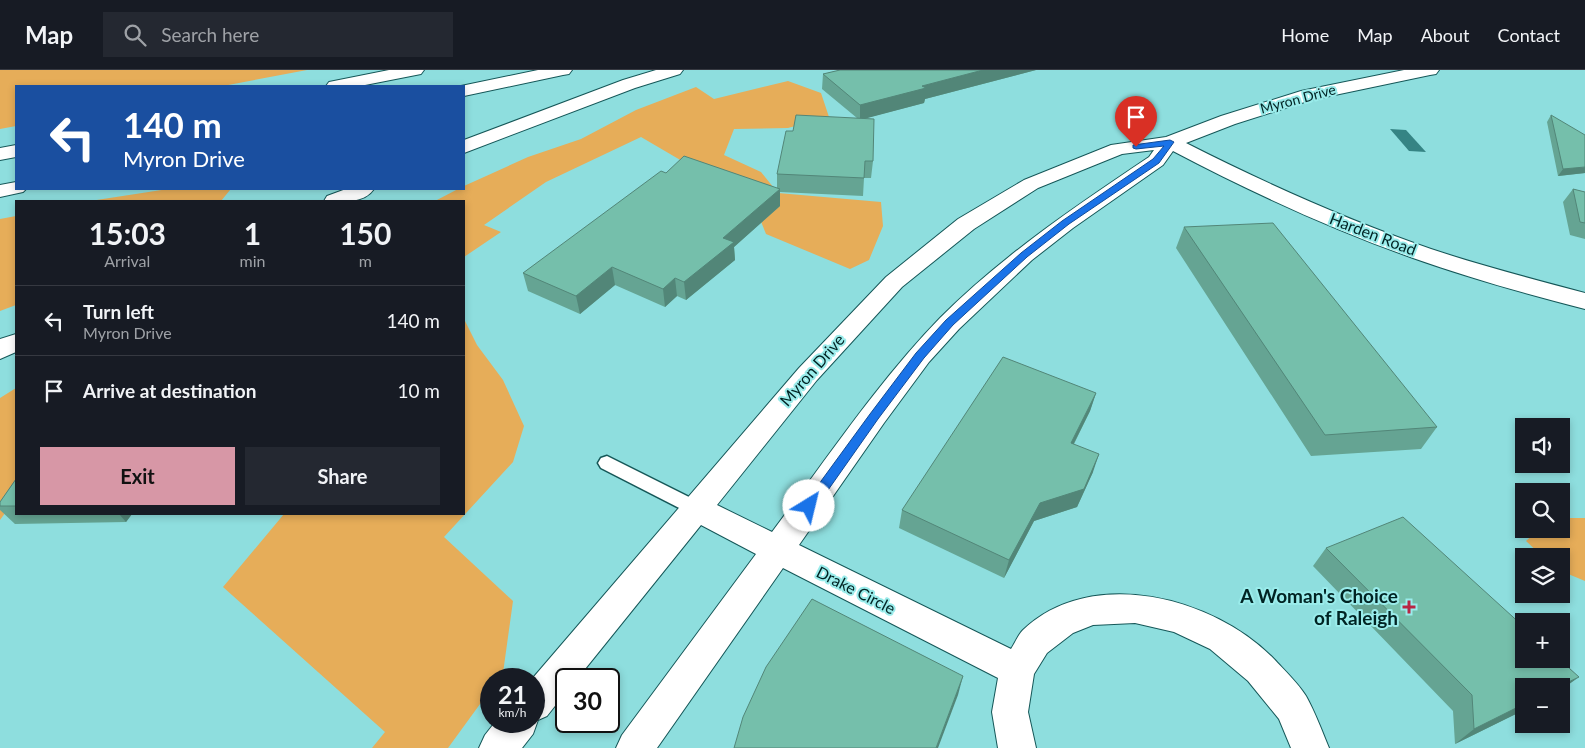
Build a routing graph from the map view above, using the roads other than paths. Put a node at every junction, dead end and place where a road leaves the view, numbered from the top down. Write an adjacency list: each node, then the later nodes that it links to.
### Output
1 (415, 70): 5 (main road)
2 (563, 70): 6 (main road)
3 (674, 70): 8 (main road)
4 (1430, 70): 7 (main road, Myron Drive)
5 (339, 85)
6 (465, 92)
7 (1170, 142): 15 (main road, Harden Road); 19 (main road, Myron Drive); 20 (main road)
8 (465, 147)
9 (15, 151): 10 (main road)
10 (0, 154)
11 (15, 188): 13 (main road)
12 (362, 190): 14 (main road)
13 (0, 192)
14 (337, 200)
15 (1585, 301)
16 (15, 342): 17 (main road)
17 (0, 350)
18 (607, 463): 19 (lane)
19 (695, 508): 20 (main road, Drake Circle); 22 (main road, Myron Drive)
20 (777, 550): 21 (main road, Drake Circle); 25 (main road)
21 (1018, 670): 26 (main road); 27 (main road)
22 (545, 691)
23 (510, 733): 24 (main road)
24 (498, 748)
25 (635, 748)
26 (1016, 748)
27 (1310, 748)

